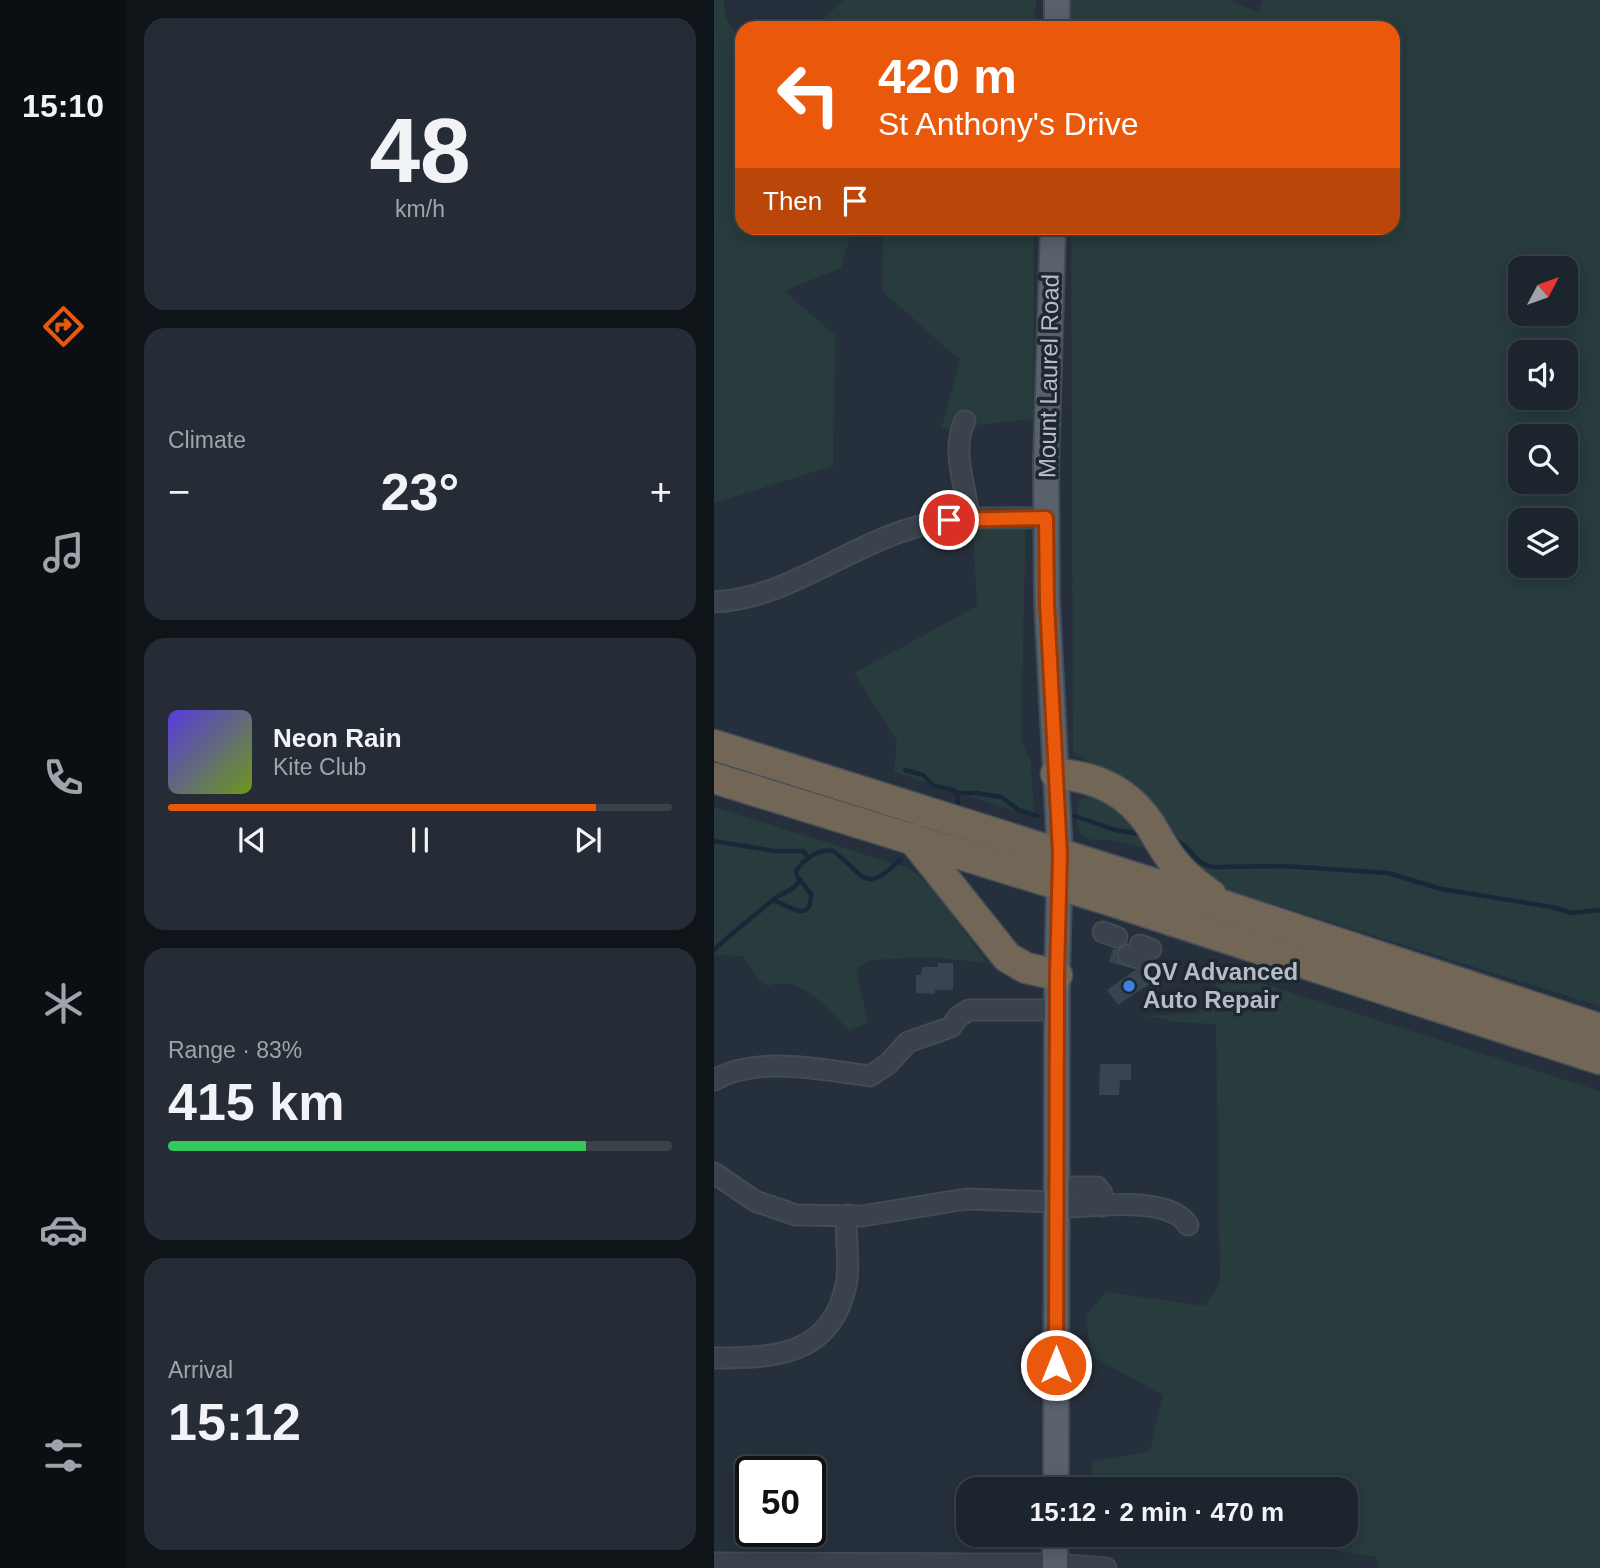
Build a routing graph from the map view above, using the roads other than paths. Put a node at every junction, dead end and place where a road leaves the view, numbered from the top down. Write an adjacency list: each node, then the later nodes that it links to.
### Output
1 (1057, 0): 2 (main road)
2 (1057, 21)
3 (1053, 235): 5 (main road, Mount Laurel Road)
4 (965, 421): 6 (street)
5 (1046, 518): 6 (street); 9 (main road, Mount Laurel Road)
6 (969, 519): 7 (street)
7 (714, 602)
8 (714, 745): 12 (highway)
9 (1056, 774): 12 (main road, Mount Laurel Road); 14 (highway)
10 (714, 778): 11 (highway)
11 (913, 839): 13 (highway); 15 (highway)
12 (1060, 854): 13 (main road, Mount Laurel Road); 14 (highway)
13 (1059, 885): 15 (main road, Mount Laurel Road); 18 (highway)
14 (1225, 905): 17 (highway)
15 (1057, 975): 16 (main road, Mount Laurel Road)
16 (1057, 1010): 19 (street); 21 (main road, Mount Laurel Road)
17 (1600, 1029)
18 (1600, 1059)
19 (714, 1080)
20 (714, 1174): 22 (street)
21 (1057, 1199): 22 (street); 23 (street); 25 (main road, Mount Laurel Road)
22 (847, 1215): 24 (street)
23 (1188, 1225)
24 (714, 1358)
25 (1056, 1477)
26 (1055, 1547): 28 (main road)
27 (714, 1563): 28 (street)
28 (1055, 1566): 29 (street)
29 (1106, 1568)

